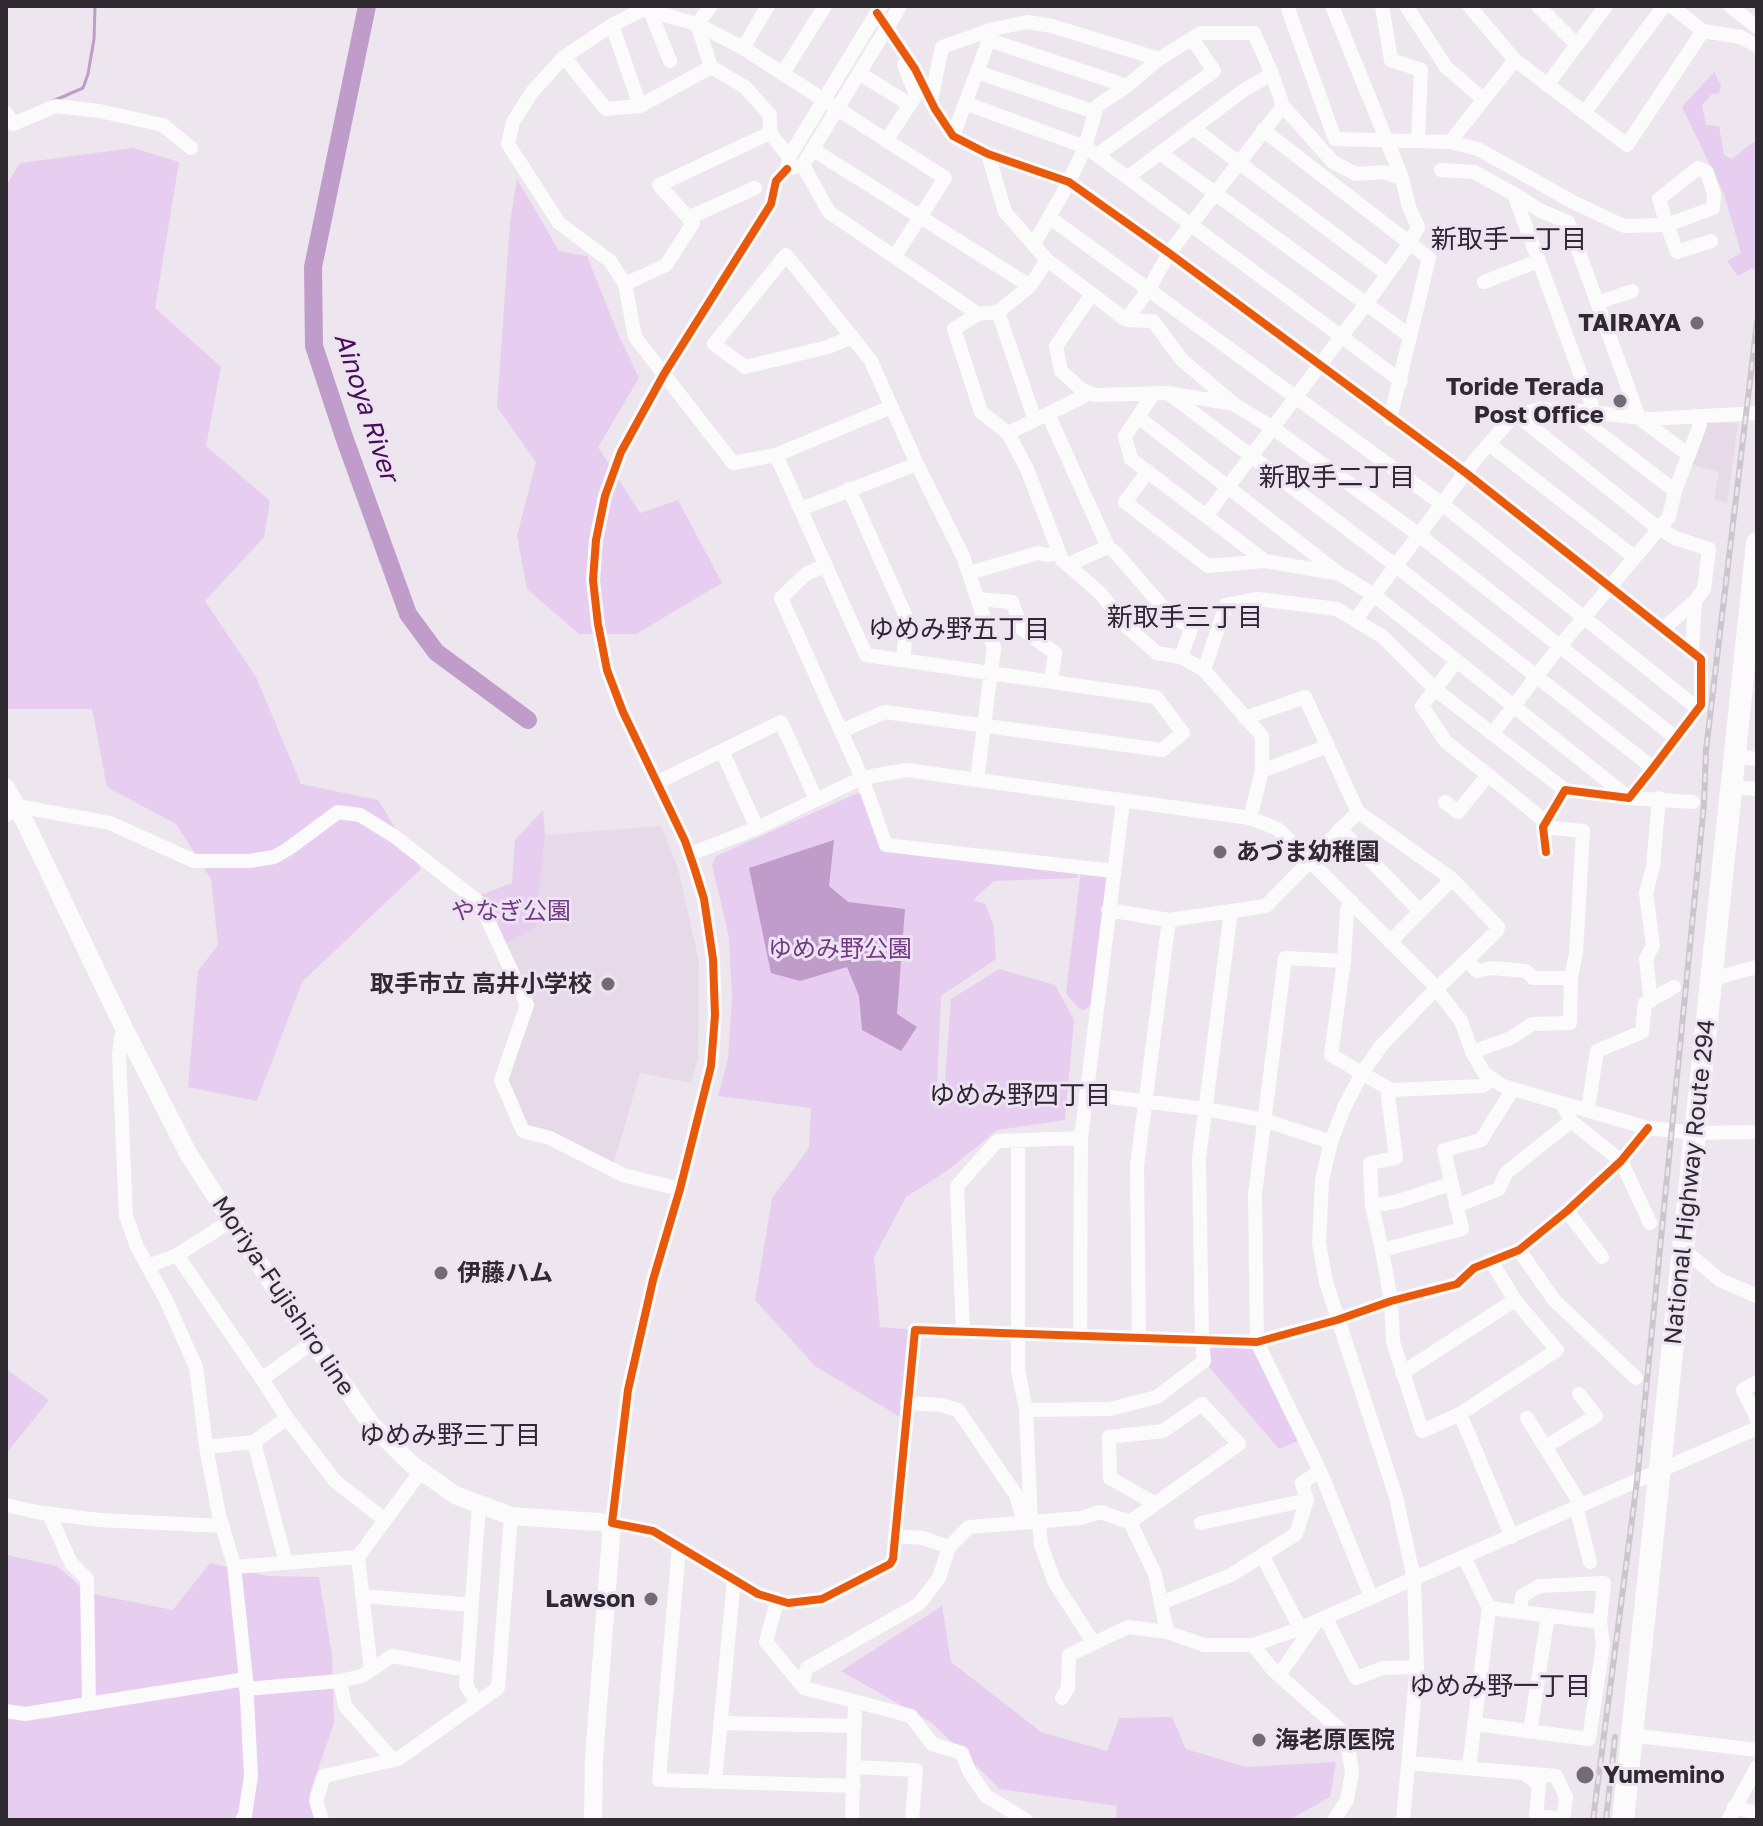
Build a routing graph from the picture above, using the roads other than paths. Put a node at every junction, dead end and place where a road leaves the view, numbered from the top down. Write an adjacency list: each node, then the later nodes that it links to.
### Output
1 (711, 6): 17 (street)
2 (768, 6): 26 (street)
3 (825, 6): 34 (street)
4 (900, 6): 19 (street)
5 (1287, 6): 56 (street)
6 (1332, 6): 56 (street)
7 (1382, 6): 54 (street)
8 (1406, 6): 40 (street)
9 (1469, 6): 30 (street)
10 (1538, 6): 24 (street)
11 (1606, 6): 24 (street)
12 (1664, 6): 49 (street)
13 (1671, 6): 21 (street)
14 (1730, 6): 20 (street)
15 (646, 9): 17 (street); 18 (street); 31 (street)
16 (879, 9): 19 (street); 39 (street)
17 (697, 24): 26 (street); 32 (street)
18 (612, 25): 27 (street); 44 (street)
19 (887, 27): 35 (street); 41 (street)
20 (1757, 27)
21 (1703, 31): 25 (street); 49 (street)
22 (991, 34): 29 (street); 33 (street); 38 (street); 41 (street)
23 (1193, 40): 29 (street); 36 (street); 60 (street)
24 (1577, 45): 37 (street)
25 (1757, 46)
26 (743, 48): 34 (street)
27 (564, 57): 44 (street); 90 (street)
28 (901, 58): 43 (street)
29 (1159, 59): 38 (street)
30 (1515, 60): 37 (street); 40 (street)
31 (670, 61)
32 (711, 67): 44 (street); 52 (street)
33 (977, 72): 42 (street); 47 (street)
34 (783, 73): 39 (street)
35 (859, 73): 43 (street); 46 (street)
36 (1272, 74): 45 (street); 50 (street)
37 (1547, 85): 49 (street)
38 (1127, 86): 47 (street)
39 (825, 99): 46 (street); 65 (street)
40 (1483, 99): 57 (street)
41 (931, 100): 53 (street)
42 (965, 103): 53 (street); 60 (street)
43 (909, 104): 55 (street)
44 (640, 106)
45 (1283, 106): 51 (street); 70 (street)
46 (839, 108): 55 (street); 59 (street)
47 (1095, 112): 60 (street)
48 (6, 113): 58 (street)
49 (1584, 113)
50 (1193, 128): 62 (street); 64 (street)
51 (1263, 130): 64 (street); 82 (street)
52 (770, 133): 65 (street); 78 (street)
53 (953, 136): 63 (street)
54 (1418, 140): 56 (street); 57 (street)
55 (886, 141): 76 (street)
56 (1387, 142): 70 (street)
57 (1450, 142): 61 (street)
58 (191, 148)
59 (812, 149): 66 (street); 76 (street)
60 (1091, 151): 69 (street); 71 (street)
61 (1482, 151): 68 (street); 75 (street)
62 (1160, 153): 69 (street); 73 (street)
63 (988, 154): 71 (street); 83 (street)
64 (1238, 161): 73 (street); 88 (street)
65 (788, 163): 66 (street); 104 (street)
66 (803, 165): 85 (street)
67 (1441, 170): 68 (street)
68 (1474, 172): 74 (street)
69 (1128, 177): 80 (street)
70 (1402, 178): 82 (street)
71 (1069, 182): 77 (street); 84 (street)
72 (755, 188): 78 (street)
73 (1215, 193): 80 (street); 96 (street)
74 (1514, 194): 79 (street); 87 (street)
75 (1578, 204): 79 (street); 81 (street)
76 (921, 217): 85 (street); 91 (street)
77 (1049, 217): 83 (street); 92 (street)
78 (688, 218): 90 (street)
79 (1568, 222): 95 (street)
80 (1191, 224): 84 (street); 100 (street)
81 (1711, 241)
82 (1410, 243): 88 (street); 101 (street)
83 (1034, 244): 86 (street)
84 (1169, 253): 92 (street); 103 (street)
85 (895, 256): 98 (street)
86 (1047, 260): 91 (street); 94 (street)
87 (1538, 261): 89 (street); 111 (street)
88 (1387, 274): 96 (street)
89 (1484, 282)
90 (625, 284): 104 (street)
91 (1030, 286): 97 (street)
92 (1149, 289): 99 (street); 108 (street)
93 (1632, 291): 95 (street)
94 (1092, 294): 99 (street); 106 (street)
95 (1597, 303): 117 (street)
96 (1366, 304): 100 (street); 101 (street)
97 (998, 312): 98 (street); 115 (street)
98 (978, 314): 120 (street)
99 (1126, 320): 109 (street)
100 (1342, 335): 103 (street); 105 (street)
101 (1410, 336): 105 (street)
102 (852, 337): 102 (street); 110 (street)
103 (1319, 365): 108 (street); 118 (street)
104 (664, 374): 122 (street); 179 (street)
105 (1401, 381): 118 (street)
106 (1090, 393): 107 (street); 115 (street)
107 (1161, 393): 109 (street); 116 (street); 124 (street)
108 (1294, 398): 119 (street); 131 (street)
109 (1235, 405): 119 (street)
110 (891, 407): 122 (street); 125 (street)
111 (1586, 412): 113 (street); 117 (street); 130 (street)
112 (1757, 413): 114 (street)
113 (1517, 415): 121 (street); 134 (street)
114 (1696, 416): 117 (street); 123 (street)
115 (1041, 417): 120 (street); 136 (street)
116 (1138, 417): 126 (street); 129 (street)
117 (1639, 418): 123 (street)
118 (1390, 419): 127 (street)
119 (1273, 428): 124 (street); 135 (street)
120 (1008, 433): 137 (street)
121 (1489, 444): 127 (street); 139 (street)
122 (776, 455): 132 (street)
123 (1689, 455): 130 (street)
124 (1252, 457): 129 (street); 143 (street)
125 (917, 464): 128 (street); 144 (street)
126 (1148, 471): 133 (street); 140 (street)
127 (1466, 473): 131 (street); 146 (street)
128 (849, 489): 132 (street); 156 (street)
129 (1228, 489): 133 (street); 145 (street)
130 (1675, 491): 134 (street)
131 (1442, 504): 135 (street); 150 (street)
132 (801, 509): 142 (street)
133 (1206, 516): 140 (street)
134 (1660, 528): 139 (street); 149 (street)
135 (1419, 535): 143 (street); 153 (street)
136 (1108, 547): 141 (street); 155 (street)
137 (1059, 552): 141 (street); 144 (street)
138 (1757, 552): 157 (highway, National Highway Route 294)
139 (1633, 556): 146 (street)
140 (1265, 561): 145 (street)
141 (1069, 564): 155 (street)
142 (826, 565): 156 (street); 168 (street)
143 (1396, 566): 147 (street); 161 (street)
144 (969, 573): 148 (street)
145 (1338, 573): 147 (street)
146 (1608, 587): 150 (street); 152 (street)
147 (1374, 595): 151 (street); 158 (street)
148 (977, 599): 160 (street); 162 (street)
149 (1695, 601): 152 (street); 154 (street)
150 (1584, 617): 153 (street); 165 (street)
151 (1356, 619): 159 (street); 163 (street)
152 (1663, 629): 154 (street)
153 (1559, 647): 161 (street); 170 (street)
154 (1692, 652): 165 (street)
155 (1181, 657): 159 (street)
156 (903, 660): 160 (street)
157 (1751, 661): 173 (highway, National Highway Route 294)
158 (1456, 662): 163 (street); 164 (street)
159 (1204, 670): 166 (street)
160 (990, 673): 162 (street); 167 (street)
161 (1537, 677): 164 (street); 174 (street)
162 (1051, 682): 167 (street)
163 (1436, 690): 169 (street); 176 (street)
164 (1513, 706): 169 (street); 184 (street)
165 (1698, 709): 170 (street)
166 (1245, 718): 171 (street); 175 (street)
167 (984, 726): 168 (street); 178 (street)
168 (841, 731): 177 (street)
169 (1493, 733): 183 (street)
170 (1676, 738): 174 (street)
171 (1328, 746): 175 (street); 191 (street)
172 (722, 751): 179 (street); 186 (street); 194 (street)
173 (1746, 757): 180 (highway, National Highway Route 294)
174 (1653, 768): 184 (street)
175 (1262, 771): 192 (street)
176 (1488, 775): 188 (street); 193 (street)
177 (862, 778): 178 (street); 186 (street); 199 (street)
178 (977, 780): 187 (street)
179 (658, 782): 197 (street)
180 (1731, 787): 182 (street); 211 (highway, National Highway Route 294)
181 (6, 788): 190 (main road, Moriya-Fujishiro line)
182 (1757, 789)
183 (1565, 790): 184 (street); 193 (street)
184 (1629, 798): 185 (street)
185 (1659, 798): 189 (street); 214 (street)
186 (816, 799): 194 (street)
187 (1123, 801): 192 (street); 199 (street)
188 (1445, 802)
189 (1693, 802)
190 (11, 810): 215 (main road, Moriya-Fujishiro line); 236 (street)
191 (1358, 812): 195 (street); 200 (street)
192 (1250, 818): 198 (street)
193 (1544, 825): 196 (street); 210 (street)
194 (757, 828): 197 (street)
195 (1340, 829): 198 (street); 204 (street)
196 (1546, 852)
197 (690, 854): 236 (street)
198 (1310, 860): 201 (street); 203 (street)
199 (1113, 871): 202 (street)
200 (1452, 879): 204 (street); 207 (street)
201 (1352, 902): 206 (street); 208 (street)
202 (1108, 910): 205 (street); 221 (street)
203 (1231, 911): 205 (street); 224 (street)
204 (1420, 911): 206 (street)
205 (1169, 920): 222 (street)
206 (1390, 942): 213 (street)
207 (1467, 960): 210 (street); 213 (street)
208 (1344, 961): 217 (street); 226 (street)
209 (1757, 967): 211 (street)
210 (1571, 978): 216 (street)
211 (1712, 979): 230 (highway, National Highway Route 294)
212 (1674, 987): 214 (street)
213 (1436, 989): 216 (street); 217 (street)
214 (1651, 1001): 225 (street)
215 (123, 1026): 240 (main road, Moriya-Fujishiro line); 248 (street)
216 (1472, 1052): 218 (street)
217 (1362, 1073): 220 (street); 233 (street)
218 (1493, 1079): 219 (street); 220 (street)
219 (1513, 1089): 223 (street); 235 (street)
220 (1391, 1090): 237 (street)
221 (1086, 1094): 222 (street); 231 (street)
222 (1146, 1102): 224 (street); 256 (street)
223 (1562, 1103): 225 (street); 227 (street)
224 (1206, 1109): 226 (street); 257 (street)
225 (1588, 1109): 228 (street)
226 (1264, 1120): 233 (street); 259 (street)
227 (1571, 1121): 234 (street); 238 (street)
228 (1648, 1128): 230 (street); 234 (street)
229 (1757, 1132): 230 (street)
230 (1695, 1133): 242 (highway, National Highway Route 294)
231 (1081, 1138): 232 (street); 255 (street)
232 (1018, 1140): 253 (street); 254 (street)
233 (1331, 1142): 252 (street)
234 (1621, 1161): 239 (street); 241 (street)
235 (1450, 1184): 237 (street); 238 (street)
236 (680, 1189): 288 (street)
237 (1372, 1206): 243 (street)
238 (1456, 1206): 243 (street)
239 (1567, 1211): 244 (street); 246 (street)
240 (231, 1221): 245 (street); 258 (main road, Moriya-Fujishiro line)
241 (1650, 1223)
242 (1683, 1249): 249 (street); 277 (highway, National Highway Route 294)
243 (1382, 1250): 251 (street)
244 (1519, 1250): 247 (street); 261 (street)
245 (177, 1255): 248 (street); 262 (street)
246 (1602, 1257)
247 (1491, 1261): 250 (street); 251 (street)
248 (148, 1266): 273 (street)
249 (1757, 1296)
250 (1515, 1300): 260 (street); 267 (street)
251 (1391, 1301): 252 (street); 260 (street)
252 (1337, 1320): 259 (street); 302 (street)
253 (963, 1332): 254 (street); 265 (street)
254 (1018, 1334): 255 (street); 266 (street)
255 (1080, 1336): 256 (street)
256 (1139, 1338): 257 (street)
257 (1202, 1340): 259 (street); 266 (street)
258 (313, 1342): 262 (street); 275 (main road, Moriya-Fujishiro line)
259 (1257, 1342): 276 (street)
260 (1402, 1373): 267 (street)
261 (1636, 1378)
262 (262, 1379): 268 (street)
263 (1757, 1382): 270 (street)
264 (1579, 1394): 274 (street)
265 (907, 1403): 286 (street); 291 (street)
266 (1026, 1410): 286 (street)
267 (1460, 1414): 292 (street)
268 (287, 1418): 272 (street); 285 (street)
269 (1527, 1418): 274 (street)
270 (1757, 1418)
271 (1757, 1428): 277 (street)
272 (254, 1442): 273 (street); 299 (street)
273 (206, 1447): 290 (street)
274 (1545, 1447): 282 (street)
275 (421, 1471): 280 (main road, Moriya-Fujishiro line); 285 (street)
276 (1320, 1471): 278 (street); 304 (street)
277 (1661, 1471): 282 (street); 333 (highway, National Highway Route 294)
278 (1307, 1500): 289 (street); 295 (street)
279 (1154, 1503): 279 (street); 287 (street)
280 (479, 1504): 284 (main road, Moriya-Fujishiro line); 307 (street)
281 (6, 1505): 283 (street)
282 (1579, 1506): 292 (street); 298 (street)
283 (49, 1514): 290 (street); 325 (street)
284 (511, 1516): 288 (main road, Moriya-Fujishiro line); 327 (street)
285 (385, 1520): 296 (street)
286 (1031, 1522): 287 (street); 294 (street); 315 (street)
287 (1130, 1522): 306 (street)
288 (612, 1523): 293 (street); 347 (main road)
289 (1201, 1523)
290 (223, 1526): 300 (street)
291 (895, 1536): 294 (street); 305 (street)
292 (1512, 1537): 297 (street)
293 (679, 1547): 301 (street); 341 (street)
294 (949, 1547): 323 (street)
295 (1262, 1555): 306 (street); 313 (street)
296 (358, 1557): 299 (street); 303 (street)
297 (1464, 1557): 302 (street); 308 (street)
298 (1590, 1562)
299 (286, 1563): 300 (street)
300 (235, 1567): 322 (street)
301 (734, 1579): 305 (street); 329 (street)
302 (1414, 1579): 304 (street); 317 (street)
303 (363, 1596): 307 (street); 318 (street)
304 (1371, 1597): 311 (street)
305 (777, 1601): 323 (street)
306 (1161, 1603): 314 (street)
307 (472, 1605): 319 (street)
308 (1489, 1608): 309 (street); 330 (street)
309 (1520, 1612): 310 (street); 312 (street)
310 (1548, 1615): 312 (street); 332 (street)
311 (1321, 1619): 313 (street); 317 (street); 320 (street)
312 (1600, 1622): 332 (street)
313 (1300, 1628): 316 (street)
314 (1167, 1632): 315 (street); 316 (street)
315 (1093, 1642): 324 (street)
316 (1253, 1645): 320 (street)
317 (1417, 1667): 336 (street)
318 (371, 1670): 319 (street); 321 (street)
319 (467, 1670): 327 (street)
320 (1279, 1675): 351 (street)
321 (340, 1681): 322 (street); 335 (street)
322 (246, 1684): 325 (street); 345 (street)
323 (801, 1685): 326 (street)
324 (1062, 1698)
325 (89, 1702): 328 (street)
326 (855, 1702): 331 (street); 350 (street)
327 (477, 1703): 335 (street)
328 (6, 1711)
329 (720, 1723): 331 (street); 341 (street)
330 (1475, 1724): 332 (street); 339 (street)
331 (855, 1726): 337 (street)
332 (1530, 1732)
333 (1630, 1735): 334 (street); 354 (highway, National Highway Route 294)
334 (1757, 1750)
335 (393, 1760): 346 (street)
336 (1409, 1763): 339 (street); 352 (street)
337 (854, 1767): 342 (street); 349 (street)
338 (1757, 1767): 344 (street)
339 (1469, 1768): 340 (street)
340 (1524, 1773)
341 (715, 1782): 342 (street)
342 (854, 1786): 348 (street)
343 (1757, 1813): 344 (street)
344 (1731, 1814)
345 (242, 1820)
346 (322, 1820)
347 (593, 1820)
348 (852, 1820)
349 (912, 1820)
350 (1026, 1820)
351 (1334, 1820)
352 (1403, 1820): 353 (street)
353 (1417, 1820)
354 (1623, 1820)

